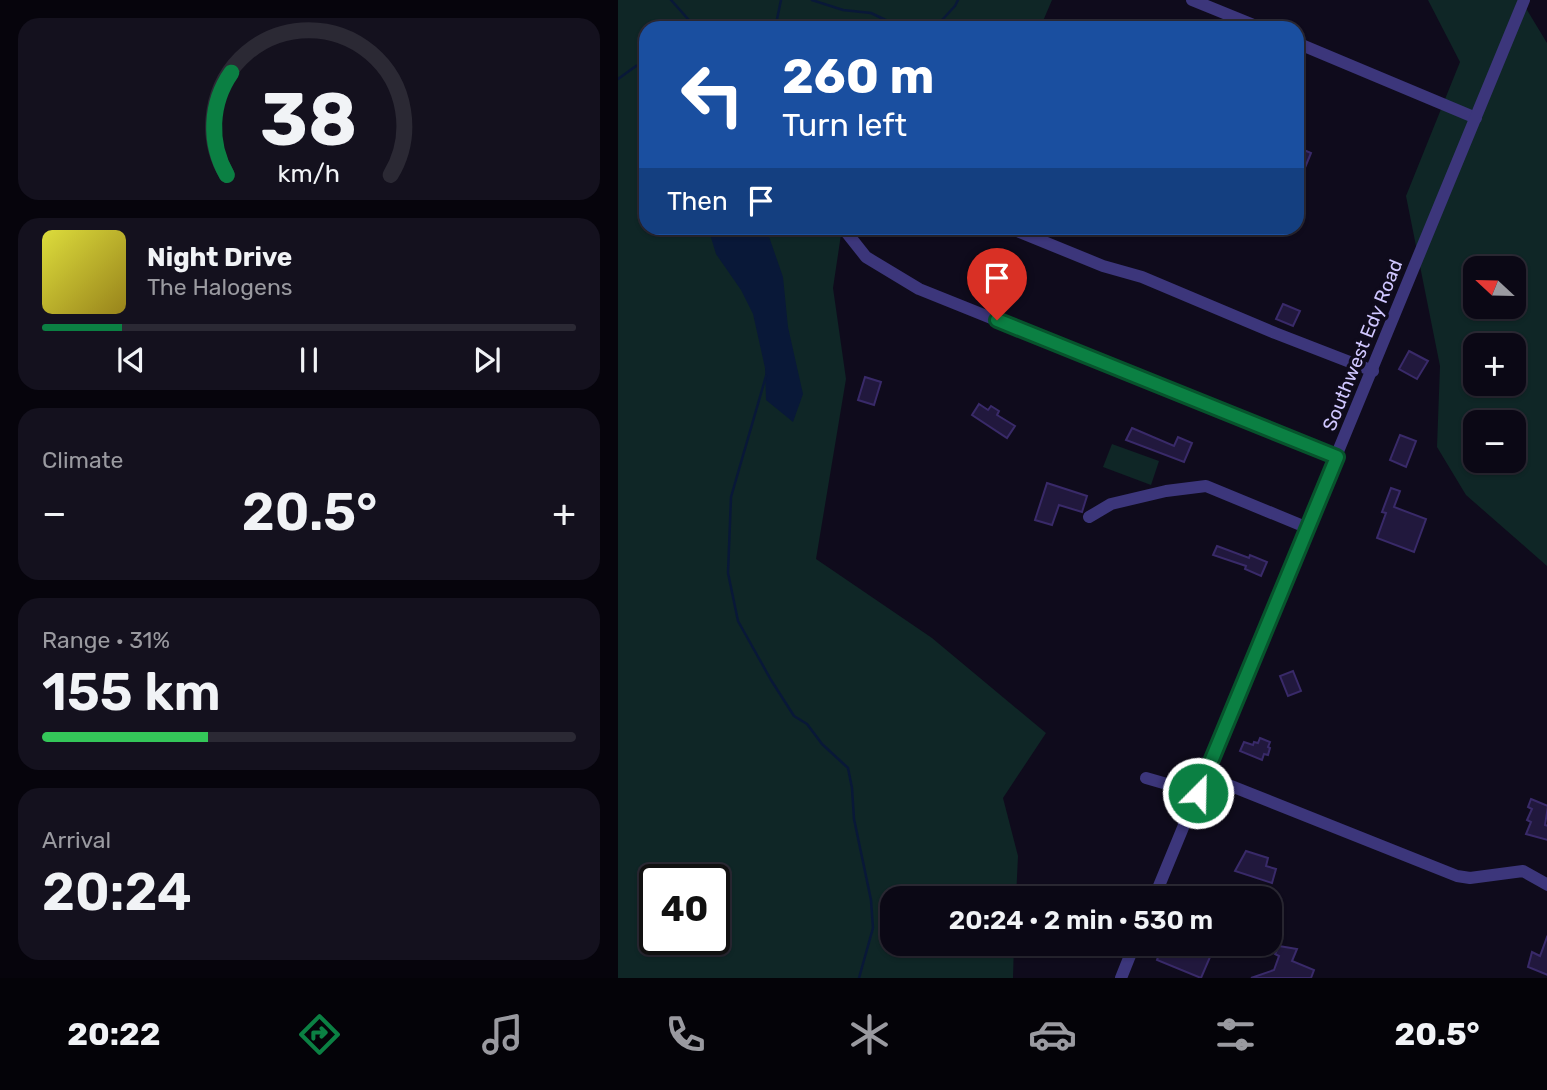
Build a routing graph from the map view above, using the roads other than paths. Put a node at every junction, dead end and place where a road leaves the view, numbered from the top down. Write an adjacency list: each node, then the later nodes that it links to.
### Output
1 (1192, 0): 3 (street)
2 (1524, 0): 5 (street, Southwest Edy Road)
3 (1244, 21)
4 (1304, 46): 5 (street)
5 (1476, 118): 8 (street, Southwest Edy Road)
6 (849, 235): 9 (street)
7 (1027, 235): 8 (street)
8 (1373, 371): 9 (street, Southwest Edy Road)
9 (1337, 457): 11 (street, Southwest Edy Road)
10 (1089, 517): 11 (street)
11 (1308, 528): 12 (street, Southwest Edy Road)
12 (1206, 776): 14 (street, Southwest Edy Road); 15 (street)
13 (1146, 778): 14 (street)
14 (1198, 793): 16 (street, Southwest Edy Road)
15 (1547, 885)
16 (1159, 886)
17 (1130, 956): 18 (street)
18 (1121, 978)

